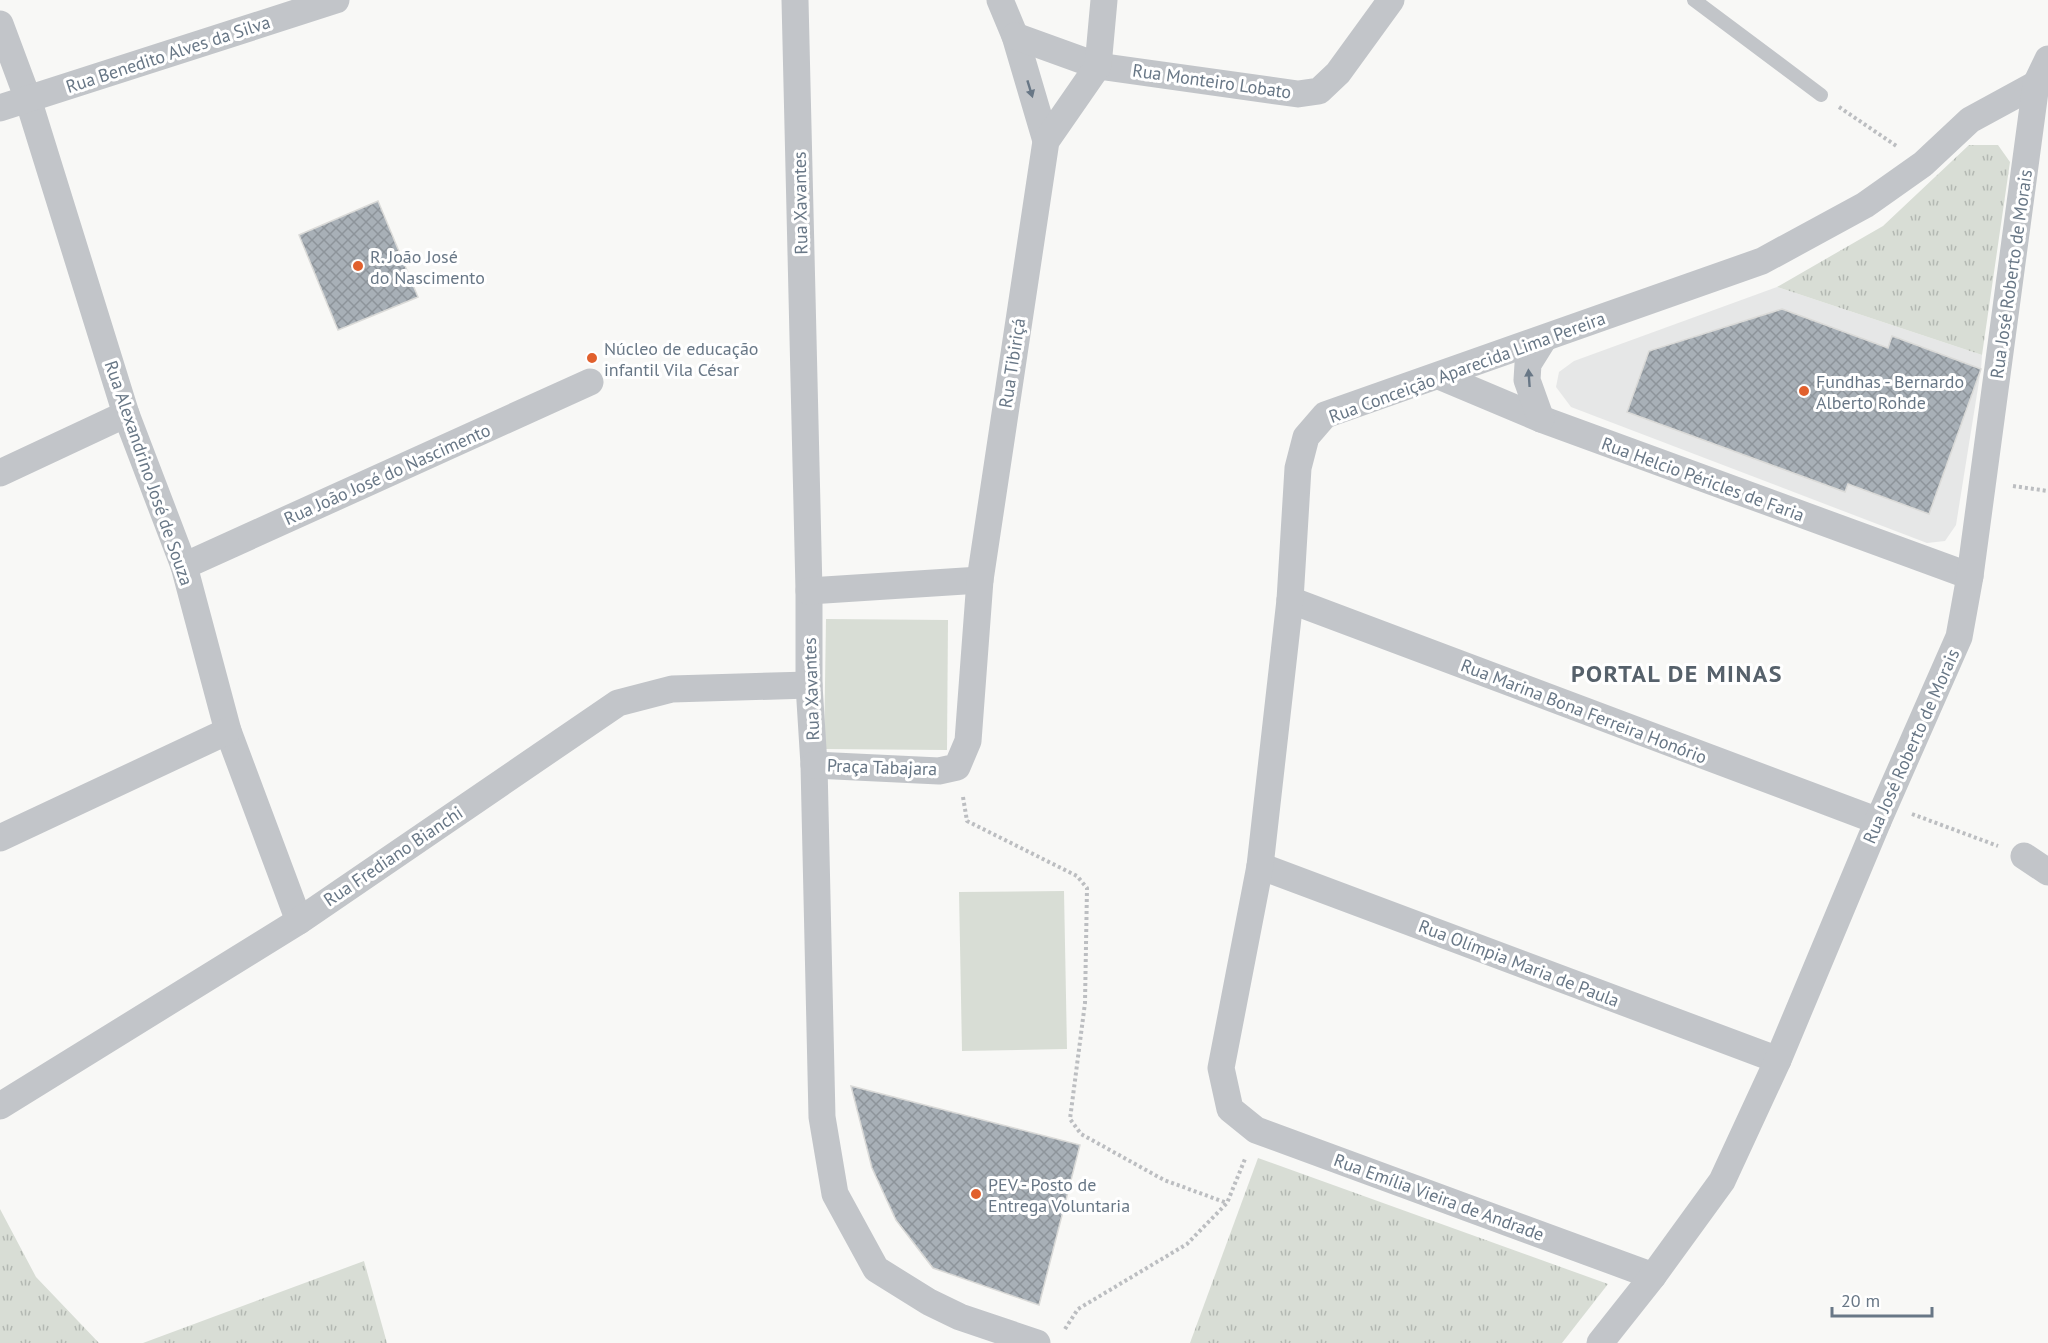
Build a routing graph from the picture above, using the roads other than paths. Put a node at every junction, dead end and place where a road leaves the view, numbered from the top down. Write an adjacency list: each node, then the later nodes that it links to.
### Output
1 (336, 0): 13 (street, Rua Benedito Alves da Silva)
2 (795, 0): 25 (street, Rua Xavantes)
3 (1000, 0): 8 (street)
4 (1104, 0): 10 (street, Rua Tibiriçá)
5 (1391, 0): 10 (street, Rua Monteiro Lobato)
6 (1694, 0): 12 (lane)
7 (0, 24): 13 (street, Rua Alexandrino José de Souza)
8 (1015, 36): 10 (street, Rua Monteiro Lobato); 15 (street, one-way to 15)
9 (2048, 59): 11 (street, Rua José Roberto de Morais)
10 (1098, 66): 15 (street, Rua Tibiriçá)
11 (2036, 84): 16 (street, Rua Conceição Aparecida Lima Pereira); 23 (street, Rua José Roberto de Morais)
12 (1821, 95)
13 (28, 99): 14 (street, Rua Benedito Alves da Silva); 19 (street, Rua Alexandrino José de Souza)
14 (0, 108)
15 (1046, 141): 24 (street, Rua Tibiriçá)
16 (1543, 339): 17 (street, Rua Conceição Aparecida Lima Pereira); 20 (street, one-way to 16)
17 (1439, 376): 20 (street, Rua Helcio Péricles de Faria); 26 (street, Rua Conceição Aparecida Lima Pereira)
18 (590, 382): 22 (street, Rua João José do Nascimento)
19 (126, 414): 21 (street); 22 (street, Rua Alexandrino José de Souza)
20 (1541, 419): 23 (street, Rua Helcio Péricles de Faria)
21 (0, 473)
22 (184, 566): 28 (street, Rua Alexandrino José de Souza)
23 (1970, 576): 31 (street, Rua José Roberto de Morais)
24 (980, 580): 25 (street); 29 (street, Rua Tibiriçá)
25 (809, 591): 27 (street, Rua Xavantes)
26 (1290, 600): 31 (street, Rua Marina Bona Ferreira Honório); 34 (street, Rua Conceição Aparecida Lima Pereira)
27 (809, 684): 30 (street, Rua Xavantes); 36 (street, Rua Frediano Bianchi)
28 (228, 731): 32 (street); 36 (street, Rua Alexandrino José de Souza)
29 (968, 741): 30 (street, Praça Tabajara)
30 (814, 765): 41 (street, Rua Xavantes)
31 (1882, 813): 37 (street, Rua José Roberto de Morais)
32 (0, 838)
33 (2024, 856): 35 (street)
34 (1260, 866): 37 (street, Rua Olímpia Maria de Paula); 39 (street, Rua Conceição Aparecida Lima Pereira)
35 (2048, 872)
36 (299, 921): 38 (street, Rua Frediano Bianchi)
37 (1778, 1060): 40 (street, Rua José Roberto de Morais)
38 (0, 1106)
39 (1230, 1108): 40 (street, Rua Emília Vieira de Andrade)
40 (1653, 1276): 42 (street, Rua José Roberto de Morais)
41 (1049, 1339)
42 (1600, 1343)

